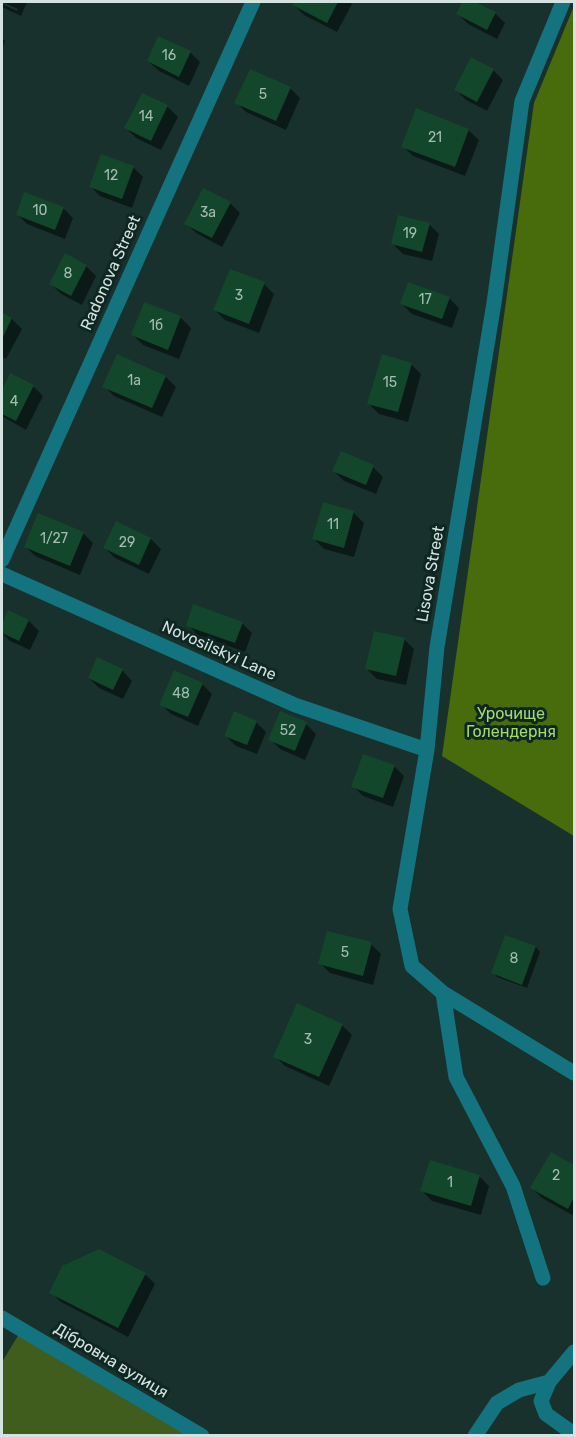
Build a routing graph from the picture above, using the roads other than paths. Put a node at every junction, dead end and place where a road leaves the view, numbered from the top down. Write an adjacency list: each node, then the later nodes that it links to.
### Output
1 (253, 2): 3 (street, Radonova Street)
2 (563, 2): 5 (street, Lisova Street)
3 (2, 560)
4 (2, 574): 5 (street, Novosilskyi Lane)
5 (427, 750): 6 (street, Lisova Street)
6 (443, 993): 7 (street, Lisova Street); 8 (street)
7 (574, 1073)
8 (543, 1278)
9 (2, 1318): 13 (street, Дібровна вулиця)
10 (574, 1352): 11 (street)
11 (549, 1382): 12 (street); 14 (street)
12 (574, 1434)
13 (202, 1436)
14 (475, 1436)

